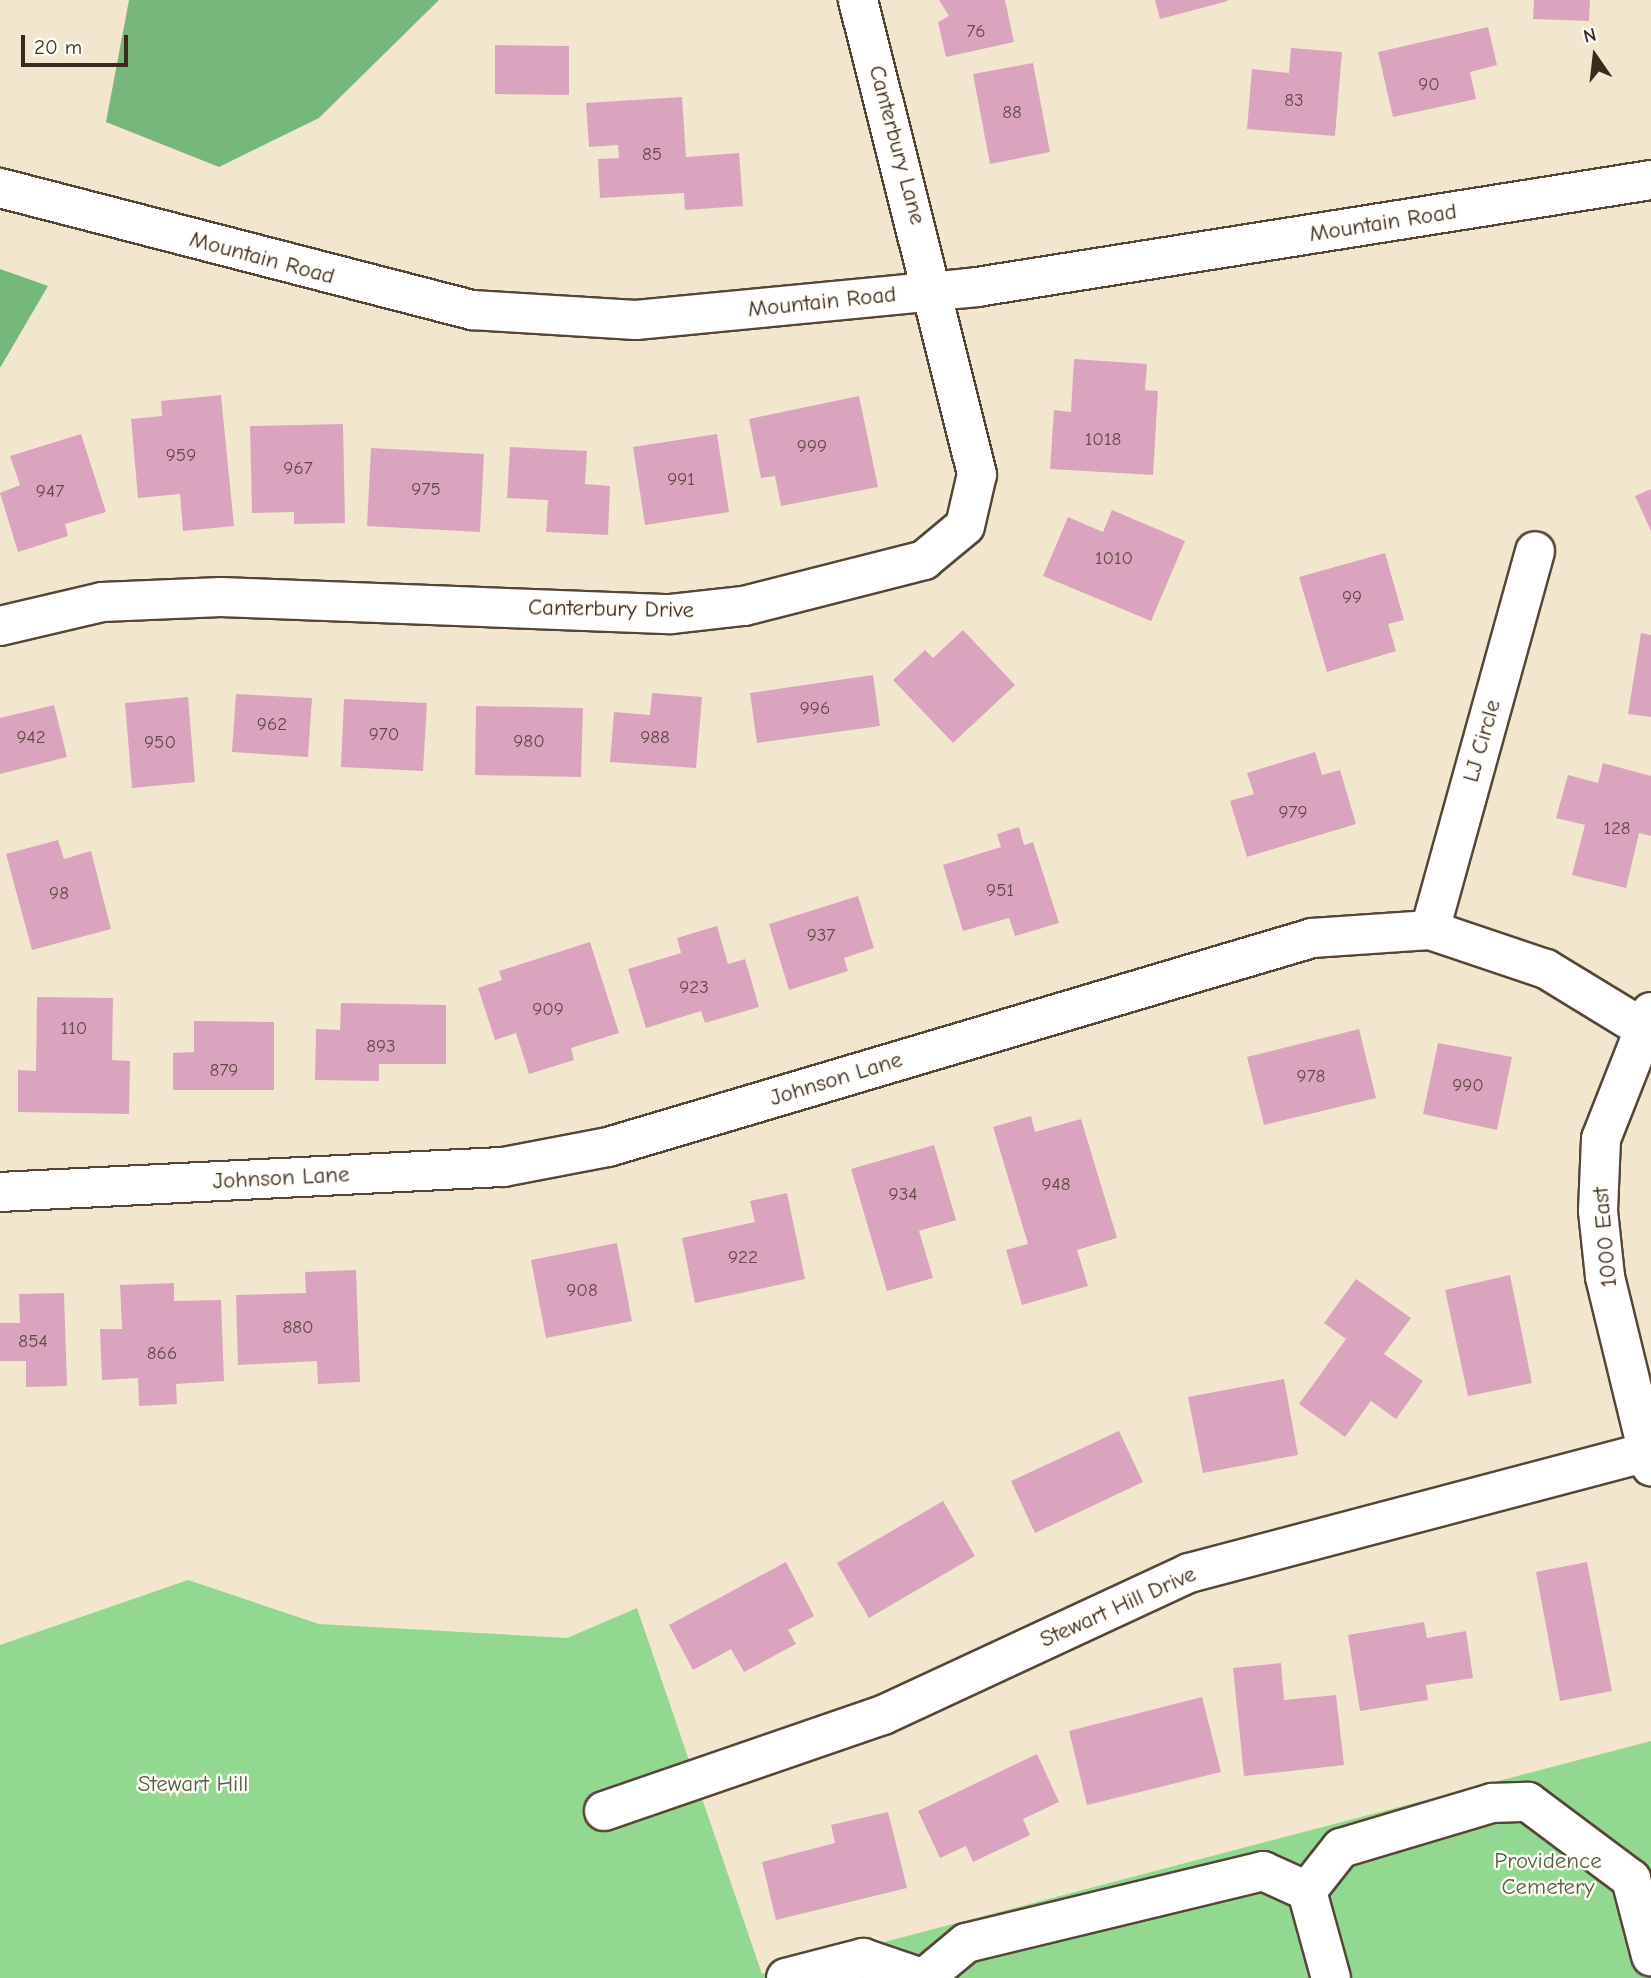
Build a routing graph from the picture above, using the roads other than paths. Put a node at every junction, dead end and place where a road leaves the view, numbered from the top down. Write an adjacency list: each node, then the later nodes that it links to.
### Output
1 (858, 0): 4 (street, Canterbury Lane)
2 (1651, 180): 4 (street, Mountain Road)
3 (0, 188): 4 (street, Mountain Road)
4 (934, 291): 6 (street, Canterbury Drive)
5 (1535, 551): 7 (street, LJ Circle)
6 (0, 626)
7 (1430, 930): 8 (street, Johnson Lane); 9 (street, Johnson Lane)
8 (1646, 1020): 10 (street, 1000 East)
9 (0, 1192)
10 (1649, 1459): 11 (street, Stewart Hill Drive)
11 (604, 1811)
12 (1307, 1891): 13 (street); 15 (street); 16 (street)
13 (1651, 1956)
14 (786, 1978): 15 (street)
15 (923, 1978)
16 (1331, 1978)

